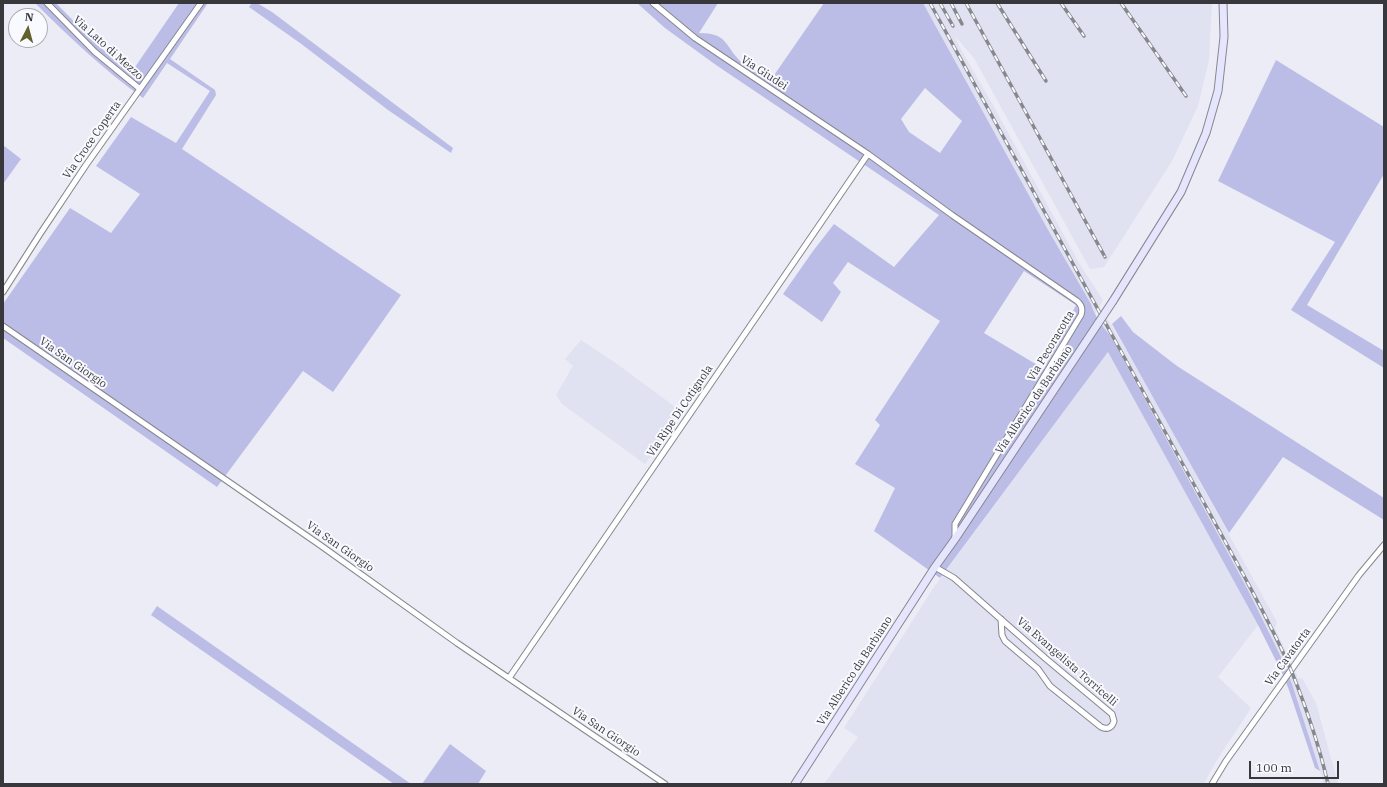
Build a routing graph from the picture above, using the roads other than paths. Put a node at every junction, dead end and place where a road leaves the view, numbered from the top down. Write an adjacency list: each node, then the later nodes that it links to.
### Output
1 (47, 3): 5 (street, Via Lato di Mezzo)
2 (201, 3): 5 (street, Via Croce Coperta)
3 (652, 3): 6 (street, Via Giudei)
4 (1223, 3): 9 (main road, Via Alberico da Barbiano, bridge)
5 (140, 89): 7 (street, Via Croce Coperta)
6 (868, 154): 9 (street, Via Pecoracotta); 13 (street, Via Ripe Di Cotignola)
7 (3, 292)
8 (3, 326): 13 (street, Via San Giorgio)
9 (955, 539): 11 (main road, Via Alberico da Barbiano)
10 (1384, 545): 16 (street, Via Cavatorta)
11 (935, 567): 12 (street, Via Evangelista Torricelli); 15 (main road, Via Alberico da Barbiano)
12 (1001, 619): 12 (street, Via Evangelista Torricelli)
13 (509, 678): 14 (street, Via San Giorgio)
14 (665, 784)
15 (795, 784)
16 (1212, 784)

